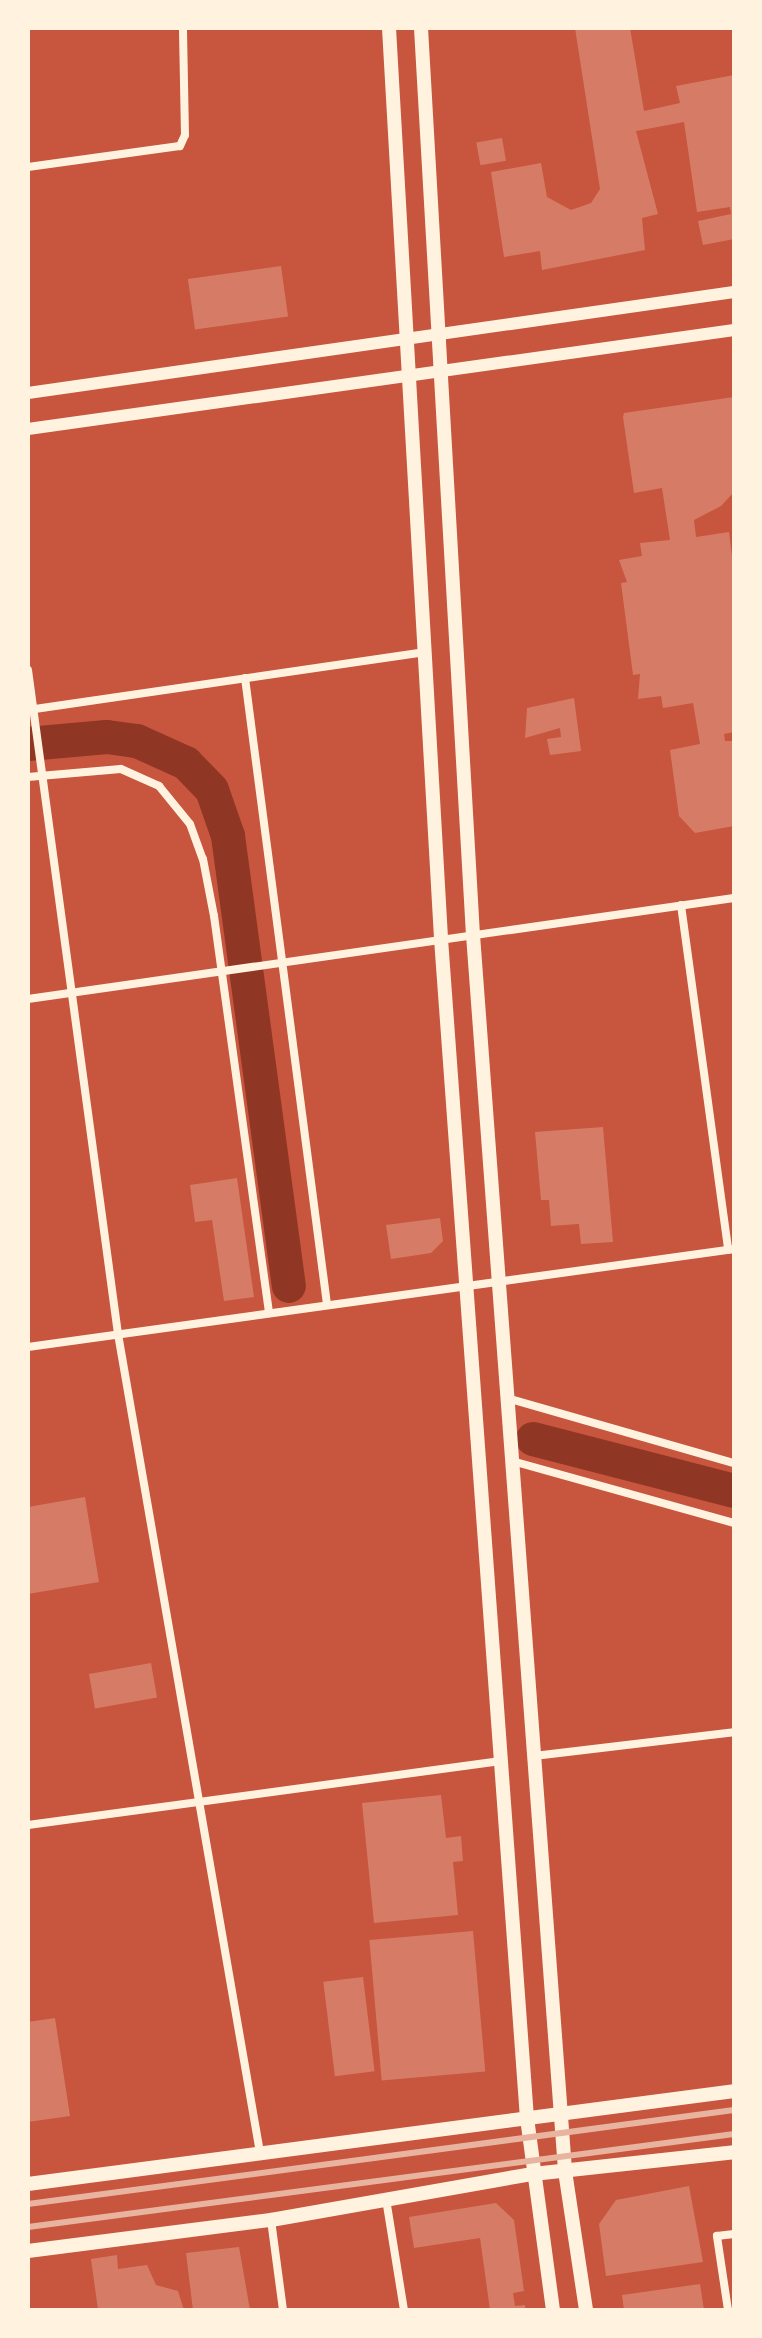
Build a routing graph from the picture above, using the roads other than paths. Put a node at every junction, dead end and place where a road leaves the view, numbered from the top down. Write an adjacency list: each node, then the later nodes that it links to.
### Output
1 (183, 28): 4 (street)
2 (389, 28): 8 (main road)
3 (421, 28): 7 (main road)
4 (28, 167)
5 (734, 292): 7 (street)
6 (734, 330): 9 (street)
7 (440, 334): 8 (street); 9 (main road)
8 (406, 339): 10 (main road); 11 (street)
9 (442, 371): 10 (street); 21 (main road)
10 (408, 376): 12 (street); 13 (main road)
11 (28, 393)
12 (28, 429)
13 (424, 652): 15 (street); 22 (main road)
14 (28, 670): 16 (street)
15 (245, 678): 16 (street); 23 (street)
16 (31, 709): 17 (street)
17 (44, 775): 18 (street); 24 (street); 25 (street)
18 (28, 777)
19 (734, 898): 20 (street)
20 (681, 905): 21 (street); 27 (street)
21 (473, 935): 22 (street); 28 (main road)
22 (441, 939): 23 (street); 29 (main road)
23 (282, 963): 24 (street); 30 (street)
24 (222, 972): 25 (street); 31 (street)
25 (72, 993): 26 (street); 32 (street)
26 (28, 999)
27 (731, 1250): 28 (street)
28 (499, 1280): 29 (street); 34 (main road)
29 (466, 1285): 30 (street); 40 (main road)
30 (327, 1304): 31 (street)
31 (269, 1313): 32 (street)
32 (118, 1334): 33 (street); 41 (street)
33 (28, 1347)
34 (507, 1398): 35 (main road); 36 (street)
35 (512, 1461): 37 (street); 39 (main road)
36 (734, 1463)
37 (734, 1523)
38 (734, 1732): 39 (street)
39 (534, 1756): 44 (main road)
40 (501, 1761): 41 (street); 45 (main road)
41 (199, 1802): 42 (street); 47 (street)
42 (28, 1825)
43 (734, 2091): 44 (main road)
44 (561, 2114): 45 (main road); 48 (main road)
45 (527, 2118): 47 (main road); 49 (main road)
46 (734, 2152): 48 (main road)
47 (260, 2153): 50 (main road)
48 (565, 2171): 49 (main road); 58 (main road)
49 (533, 2174): 51 (main road); 57 (main road)
50 (28, 2184)
51 (386, 2199): 52 (main road); 56 (street)
52 (271, 2220): 54 (main road); 55 (street)
53 (734, 2234): 59 (street)
54 (28, 2251)
55 (283, 2310)
56 (404, 2310)
57 (553, 2310)
58 (586, 2310)
59 (728, 2310)

